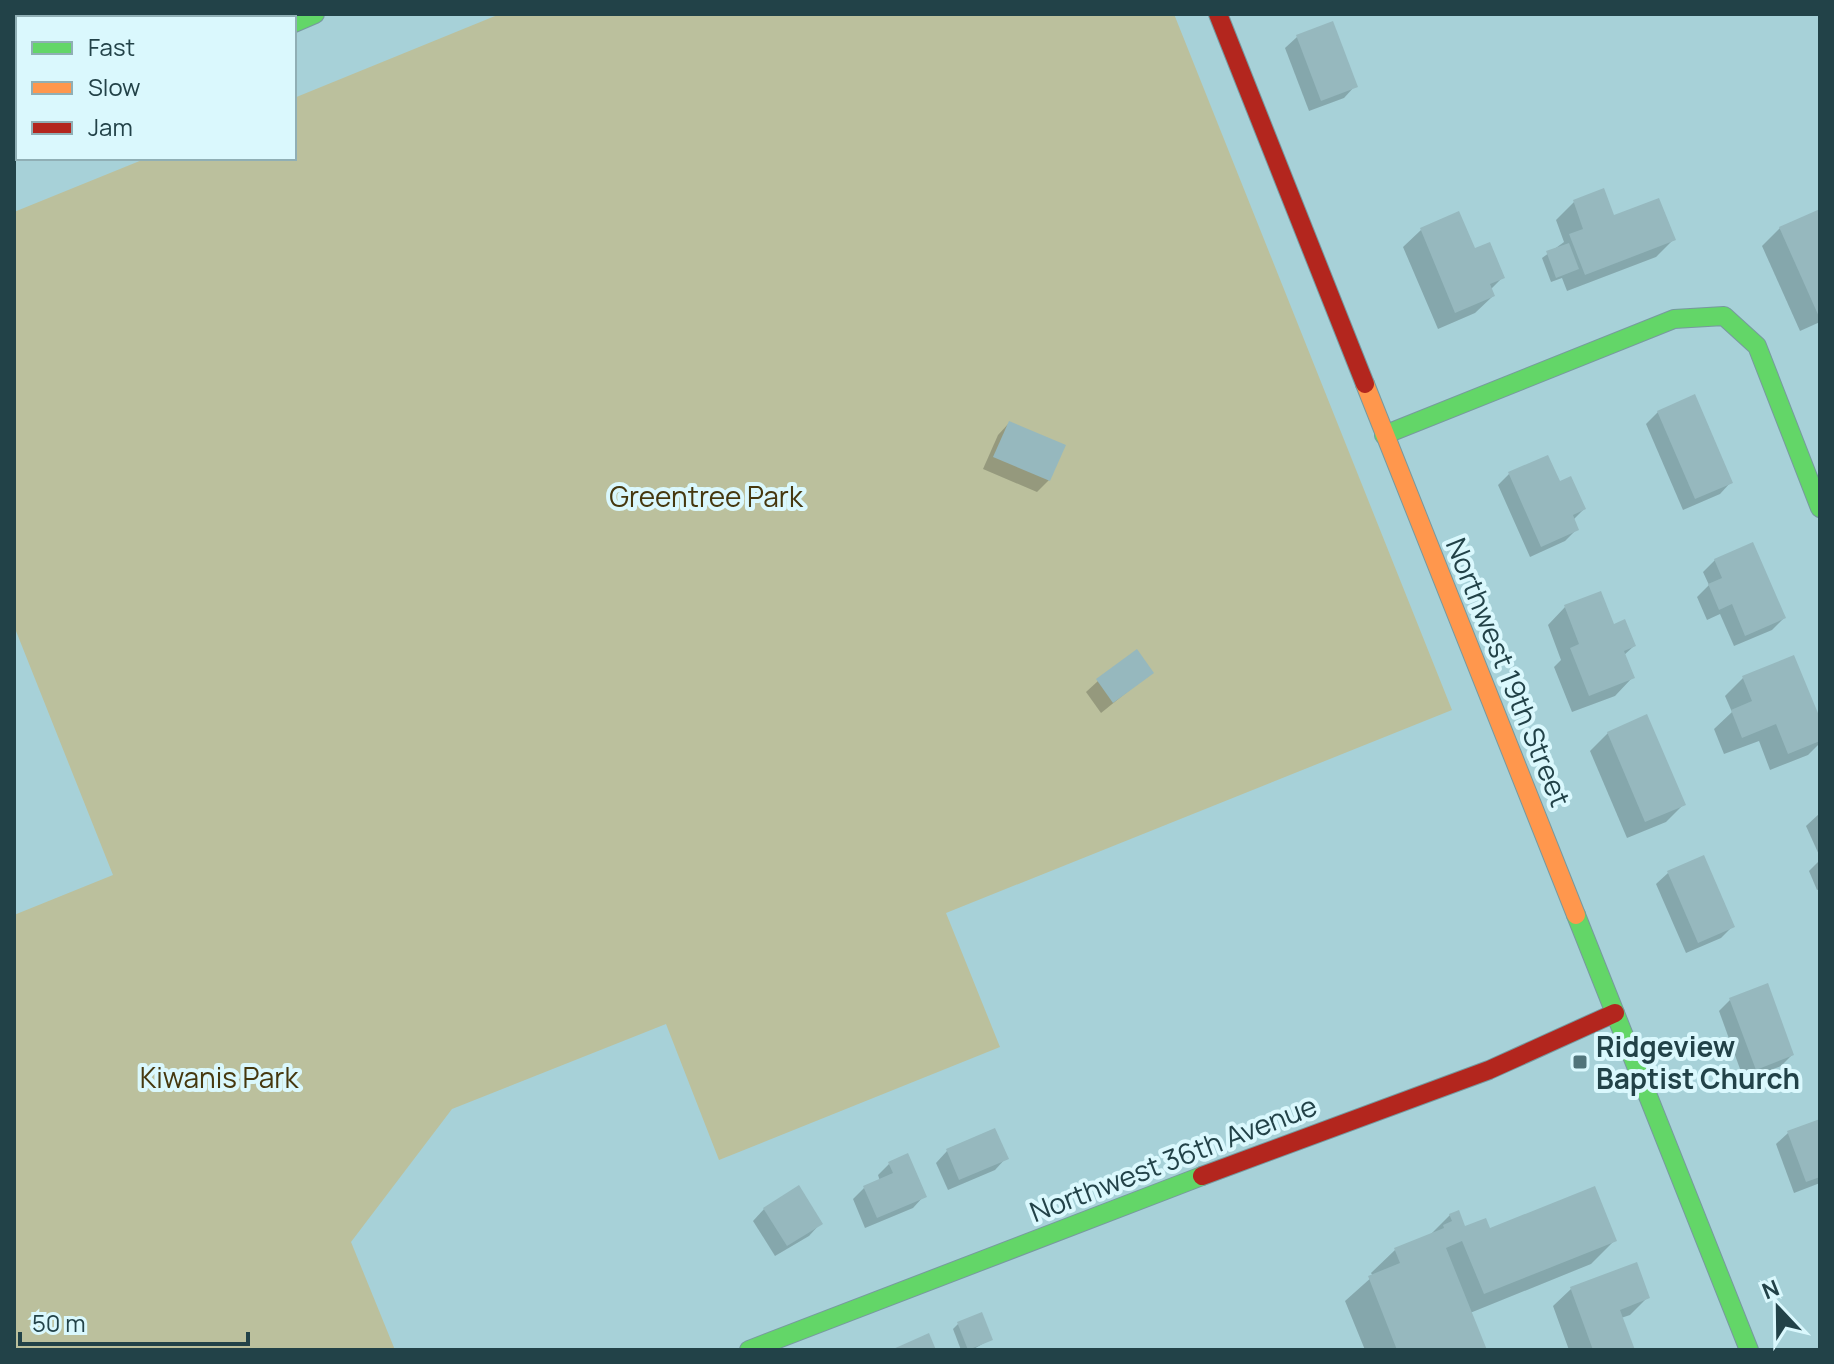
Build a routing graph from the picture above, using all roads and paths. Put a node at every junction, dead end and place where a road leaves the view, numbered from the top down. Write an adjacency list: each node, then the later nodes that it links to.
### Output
1 (315, 14): 3 (street)
2 (1218, 14): 4 (street, Northwest 19th Street)
3 (296, 22)
4 (1384, 435): 5 (street); 6 (street, Northwest 19th Street)
5 (1820, 508)
6 (1615, 1013): 7 (street, Northwest 36th Avenue); 8 (street, Northwest 19th Street)
7 (753, 1349)
8 (1749, 1350)

